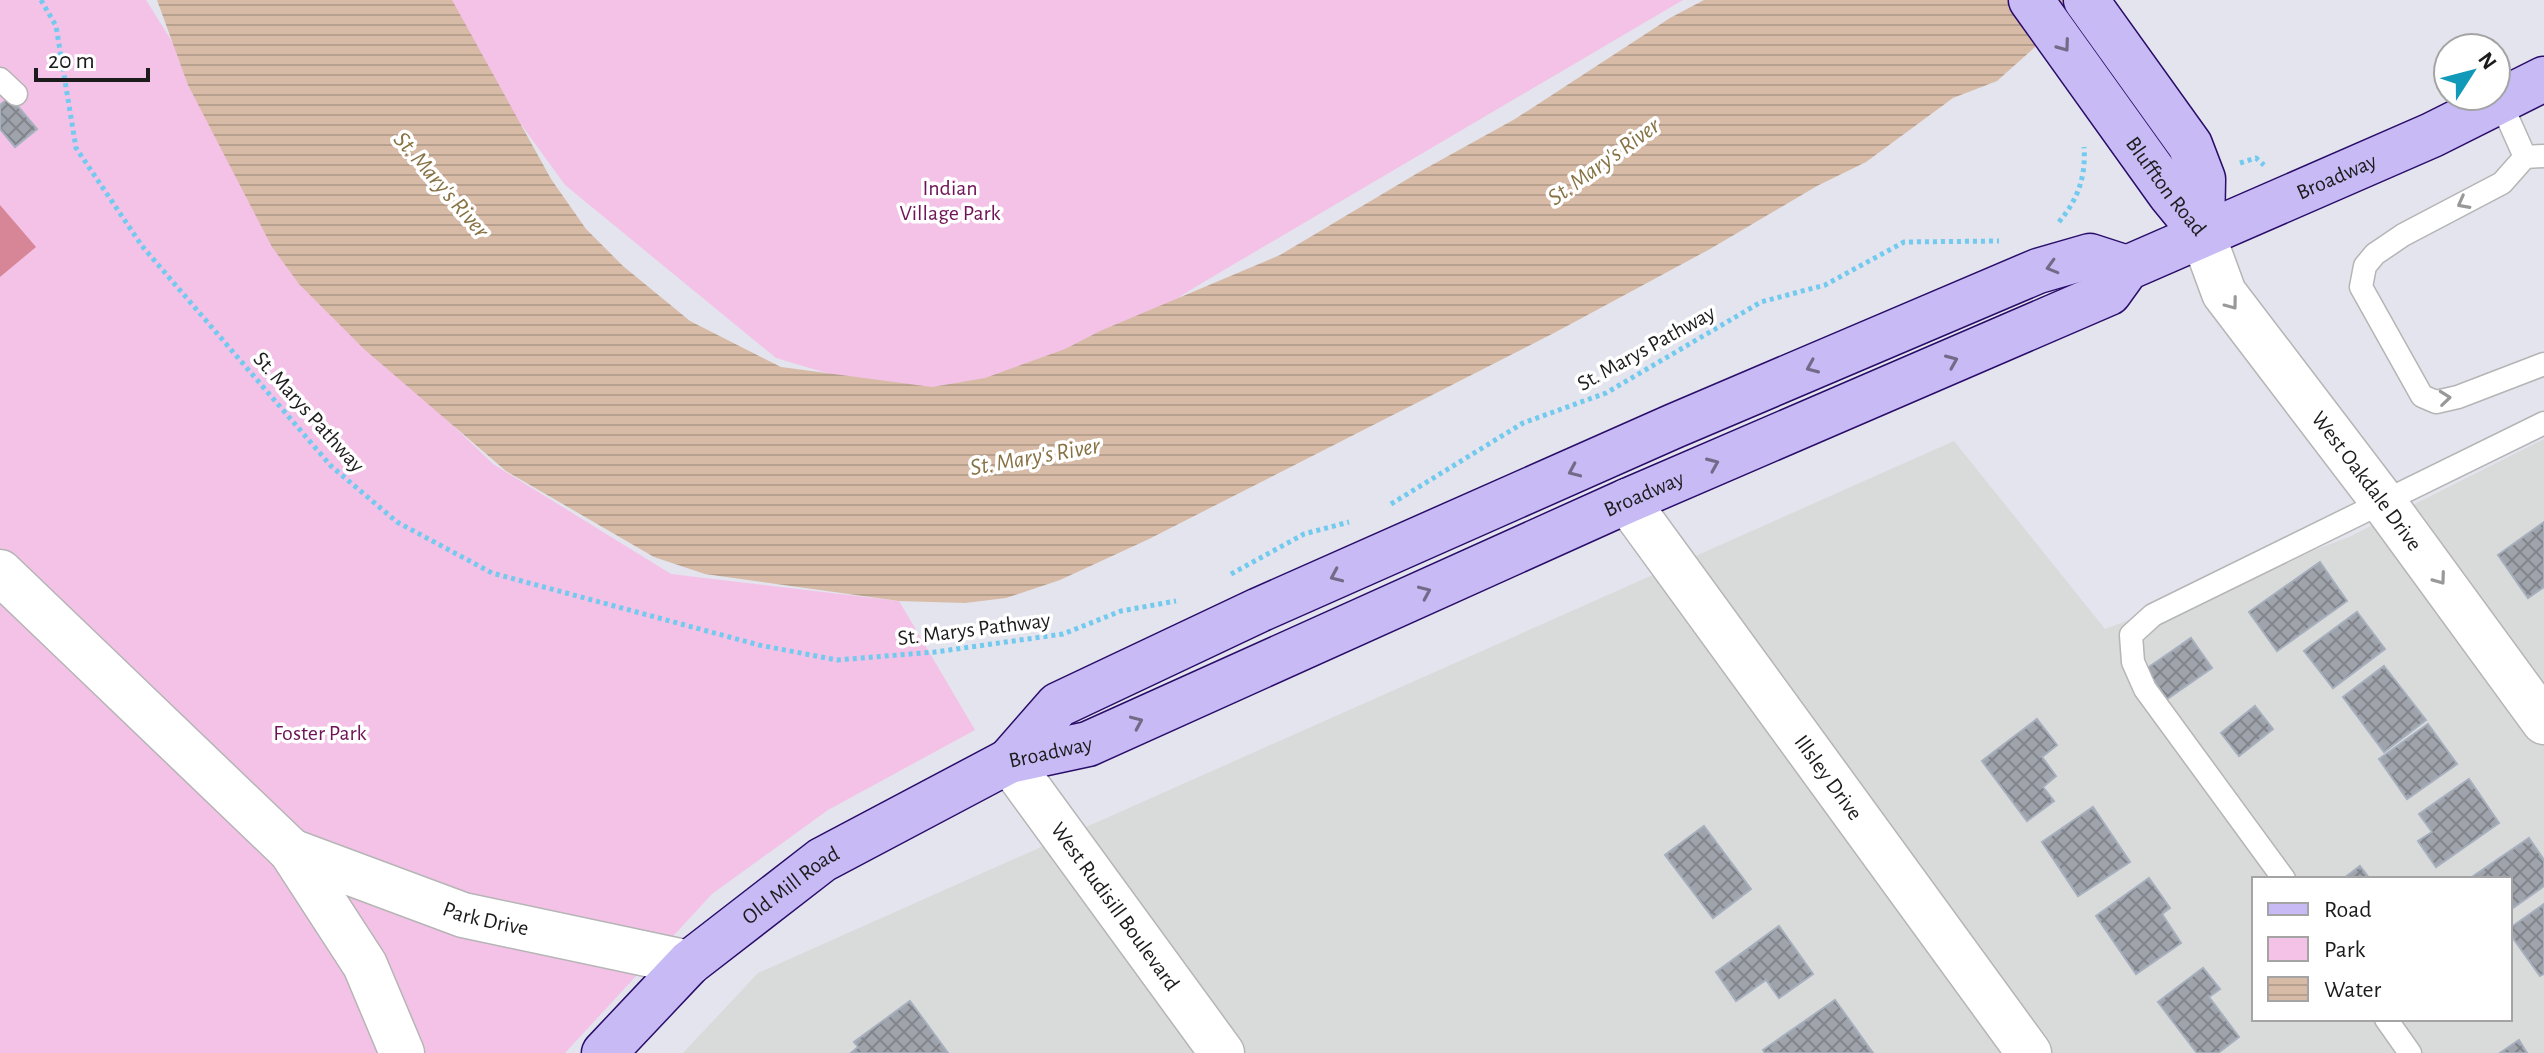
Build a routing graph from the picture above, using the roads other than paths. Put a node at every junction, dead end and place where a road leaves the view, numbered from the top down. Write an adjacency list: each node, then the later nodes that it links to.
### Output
1 (2031, 0): 8 (main road, Bluffton Road, one-way to 8)
2 (2086, 0): 8 (main road, Bluffton Road)
3 (2544, 79): 4 (main road, Broadway)
4 (2512, 95)
5 (2477, 112): 8 (main road, Broadway)
6 (2507, 112): 7 (lane)
7 (2534, 156): 10 (lane, one-way to 10)
8 (2202, 233): 9 (main road, Broadway); 13 (street, West Oakdale Drive, one-way to 13)
9 (2127, 268): 12 (main road, Broadway, one-way to 9); 16 (main road, Broadway, one-way to 16)
10 (2544, 364)
11 (2544, 423): 13 (lane)
12 (1627, 501): 16 (main road, Broadway, one-way to 12); 24 (street, Illsley Drive)
13 (2384, 503): 15 (street, West Oakdale Drive, one-way to 15); 18 (lane)
14 (0, 572): 17 (street, Park Drive)
15 (2544, 722)
16 (1009, 761): 19 (main road, Old Mill Road); 23 (street, West Rudisill Boulevard)
17 (291, 851): 19 (street, Park Drive); 21 (street, Park Drive)
18 (2283, 877)
19 (689, 963): 22 (main road, Old Mill Road)
20 (2387, 1021): 25 (lane)
21 (402, 1053)
22 (604, 1053)
23 (1222, 1053)
24 (2029, 1053)
25 (2410, 1053)

